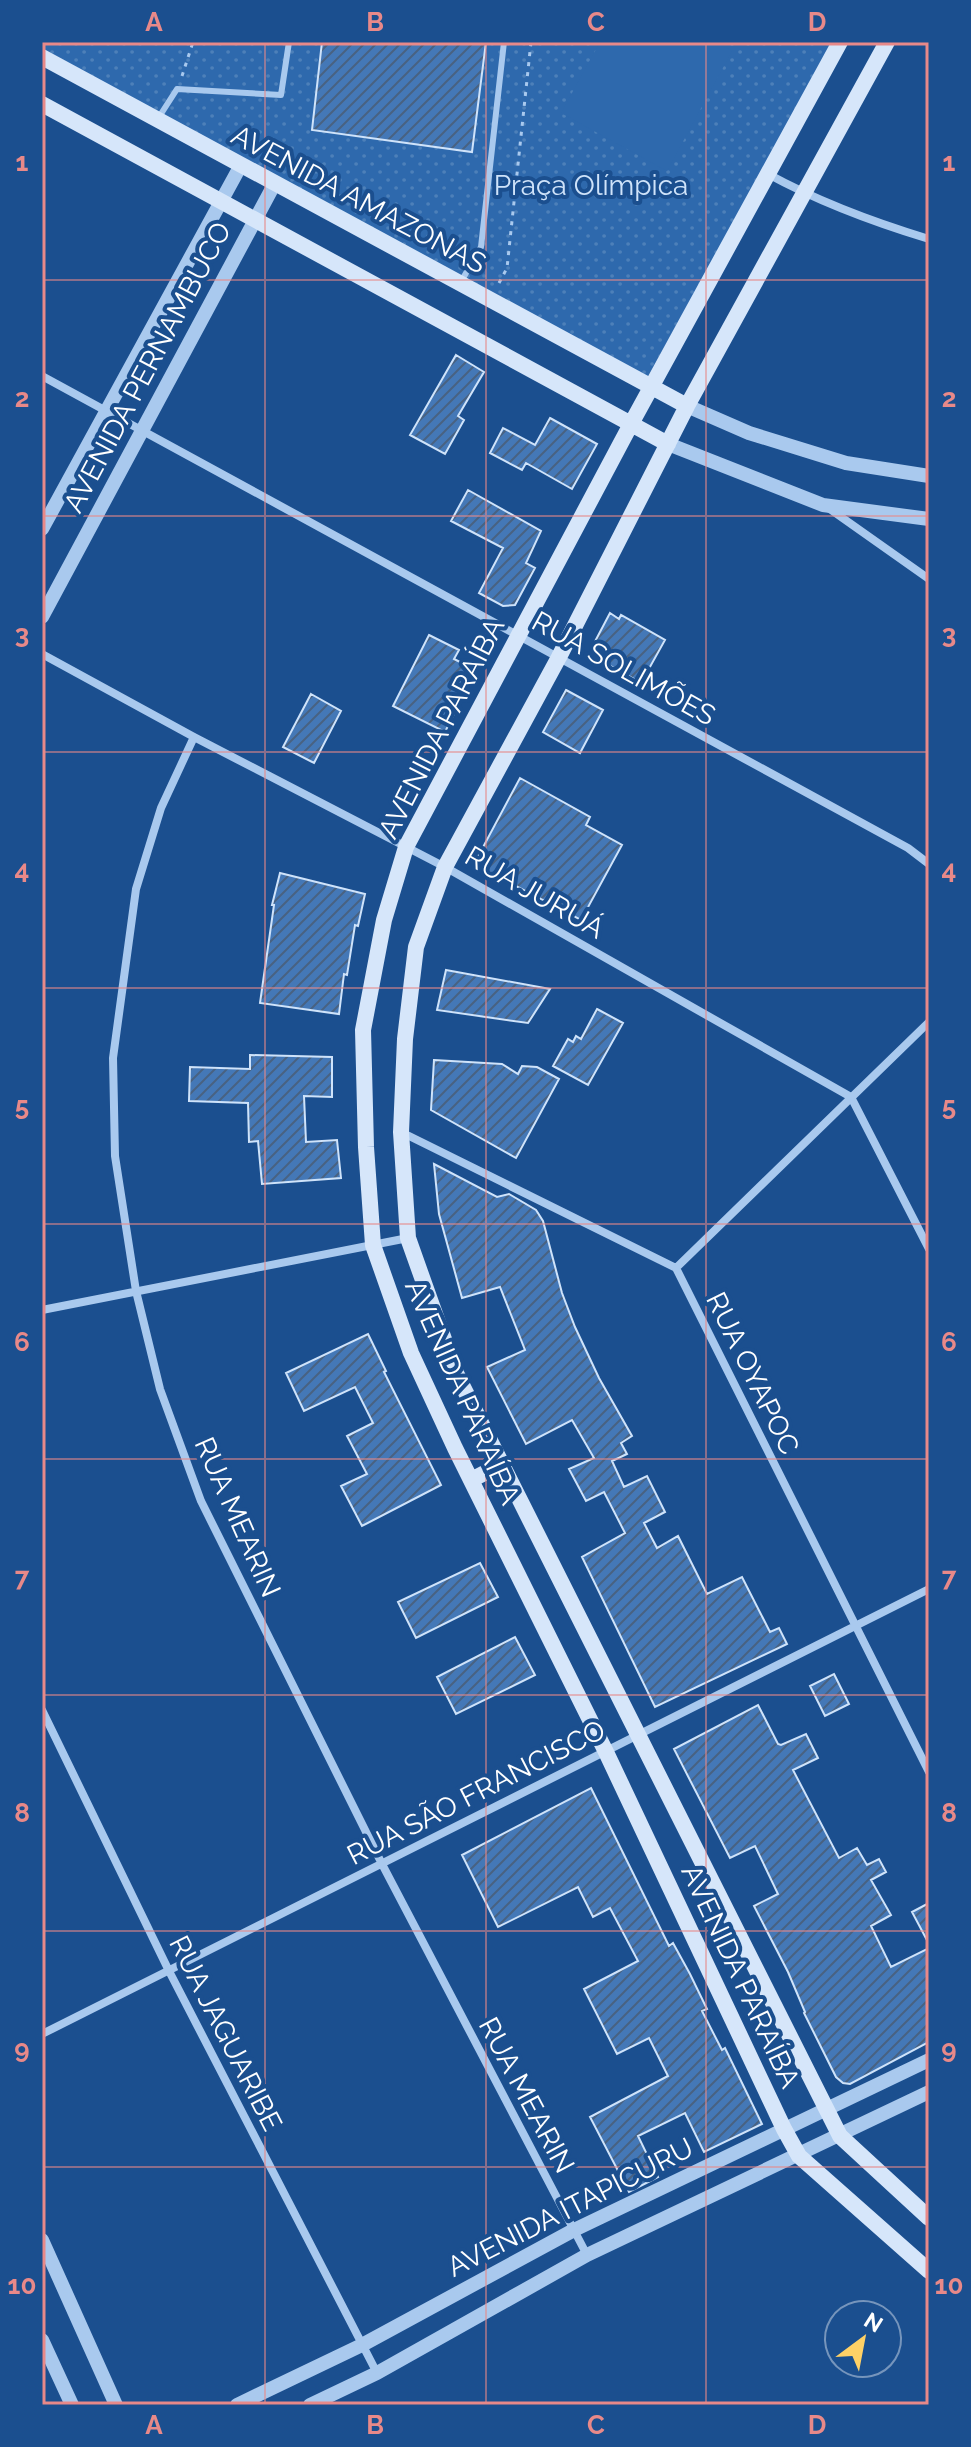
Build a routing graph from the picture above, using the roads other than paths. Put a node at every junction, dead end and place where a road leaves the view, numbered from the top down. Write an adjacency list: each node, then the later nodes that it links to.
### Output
1 (289, 42): 7 (lane)
2 (504, 42): 15 (lane)
3 (840, 42): 9 (main road, AVENIDA PARAÍBA)
4 (887, 42): 11 (main road, AVENIDA PARAÍBA)
5 (42, 57): 7 (main road, AVENIDA AMAZONAS)
6 (42, 104): 12 (main road)
7 (157, 120): 8 (main road, AVENIDA AMAZONAS)
8 (241, 165): 10 (main road, AVENIDA AMAZONAS); 12 (street, AVENIDA PERNAMBUCO)
9 (768, 174): 11 (street); 17 (main road, AVENIDA PARAÍBA)
10 (275, 183): 13 (street, AVENIDA PERNAMBUCO); 15 (main road, AVENIDA AMAZONAS)
11 (803, 193): 14 (street); 18 (main road, AVENIDA PARAÍBA)
12 (221, 202): 13 (main road); 19 (street, AVENIDA PERNAMBUCO)
13 (255, 220): 20 (main road); 21 (street, AVENIDA PERNAMBUCO)
14 (929, 239)
15 (460, 283): 17 (main road, AVENIDA AMAZONAS)
16 (42, 376): 19 (street, RUA SOLIMÕES)
17 (651, 388): 18 (main road, AVENIDA AMAZONAS); 20 (main road, AVENIDA PARAÍBA)
18 (687, 406): 22 (main road, AVENIDA PARAÍBA); 23 (street)
19 (106, 411): 21 (street, RUA SOLIMÕES); 26 (street, AVENIDA PERNAMBUCO)
20 (631, 424): 22 (main road); 29 (main road, AVENIDA PARAÍBA)
21 (142, 430): 28 (street, AVENIDA PERNAMBUCO); 29 (street, RUA SOLIMÕES)
22 (668, 444): 24 (street); 31 (main road, AVENIDA PARAÍBA)
23 (929, 476)
24 (823, 505): 25 (street); 27 (street)
25 (929, 519)
26 (42, 529)
27 (929, 579)
28 (42, 617)
29 (518, 635): 31 (street, RUA SOLIMÕES); 33 (main road, AVENIDA PARAÍBA)
30 (42, 654): 32 (street, RUA JURUÁ)
31 (559, 657): 34 (street, RUA SOLIMÕES); 35 (main road, AVENIDA PARAÍBA)
32 (194, 737): 33 (street, RUA JURUÁ); 43 (street, RUA MEARIN)
33 (406, 847): 35 (street, RUA JURUÁ); 40 (main road, AVENIDA PARAÍBA)
34 (929, 864)
35 (445, 867): 37 (street, RUA JURUÁ); 38 (main road, AVENIDA PARAÍBA)
36 (929, 1022): 37 (street)
37 (851, 1097): 41 (street); 42 (street)
38 (401, 1132): 39 (main road, AVENIDA PARAÍBA); 42 (street, RUA OYAPOC)
39 (408, 1238): 40 (street); 45 (main road, AVENIDA PARAÍBA)
40 (373, 1245): 43 (street); 46 (main road, AVENIDA PARAÍBA)
41 (929, 1249)
42 (676, 1268): 48 (street, RUA OYAPOC)
43 (136, 1291): 44 (street); 53 (street, RUA MEARIN)
44 (42, 1310)
45 (502, 1464): 46 (main road); 50 (main road, AVENIDA PARAÍBA)
46 (471, 1480): 51 (main road, AVENIDA PARAÍBA)
47 (929, 1589): 48 (street, RUA SÃO FRANCISCO)
48 (855, 1627): 50 (street, RUA SÃO FRANCISCO); 52 (street, RUA OYAPOC)
49 (42, 1710): 54 (street, RUA JAGUARIBE)
50 (640, 1735): 51 (street, RUA SÃO FRANCISCO); 58 (main road, AVENIDA PARAÍBA)
51 (606, 1752): 53 (street, RUA SÃO FRANCISCO); 59 (main road, AVENIDA PARAÍBA)
52 (929, 1772)
53 (382, 1864): 54 (street, RUA SÃO FRANCISCO); 63 (street, RUA MEARIN)
54 (169, 1971): 55 (street, RUA SÃO FRANCISCO); 68 (street, RUA JAGUARIBE)
55 (42, 2034)
56 (929, 2060): 58 (street, AVENIDA ITAPICURU)
57 (929, 2092): 60 (street, AVENIDA ITAPICURU)
58 (827, 2110): 59 (street, AVENIDA ITAPICURU); 60 (main road, AVENIDA PARAÍBA)
59 (784, 2129): 61 (main road, AVENIDA PARAÍBA); 63 (street, AVENIDA ITAPICURU)
60 (840, 2136): 61 (street, AVENIDA ITAPICURU); 62 (main road, AVENIDA PARAÍBA)
61 (799, 2156): 65 (street, AVENIDA ITAPICURU); 66 (main road, AVENIDA PARAÍBA)
62 (929, 2218)
63 (574, 2230): 65 (street, RUA MEARIN); 68 (street, AVENIDA ITAPICURU)
64 (42, 2240): 71 (street)
65 (587, 2255): 69 (street, AVENIDA ITAPICURU)
66 (929, 2271)
67 (42, 2340): 70 (street)
68 (362, 2345): 69 (street, RUA JAGUARIBE); 72 (street, AVENIDA ITAPICURU)
69 (377, 2373): 73 (street, AVENIDA ITAPICURU)
70 (72, 2405)
71 (116, 2405)
72 (237, 2405)
73 (310, 2405)

